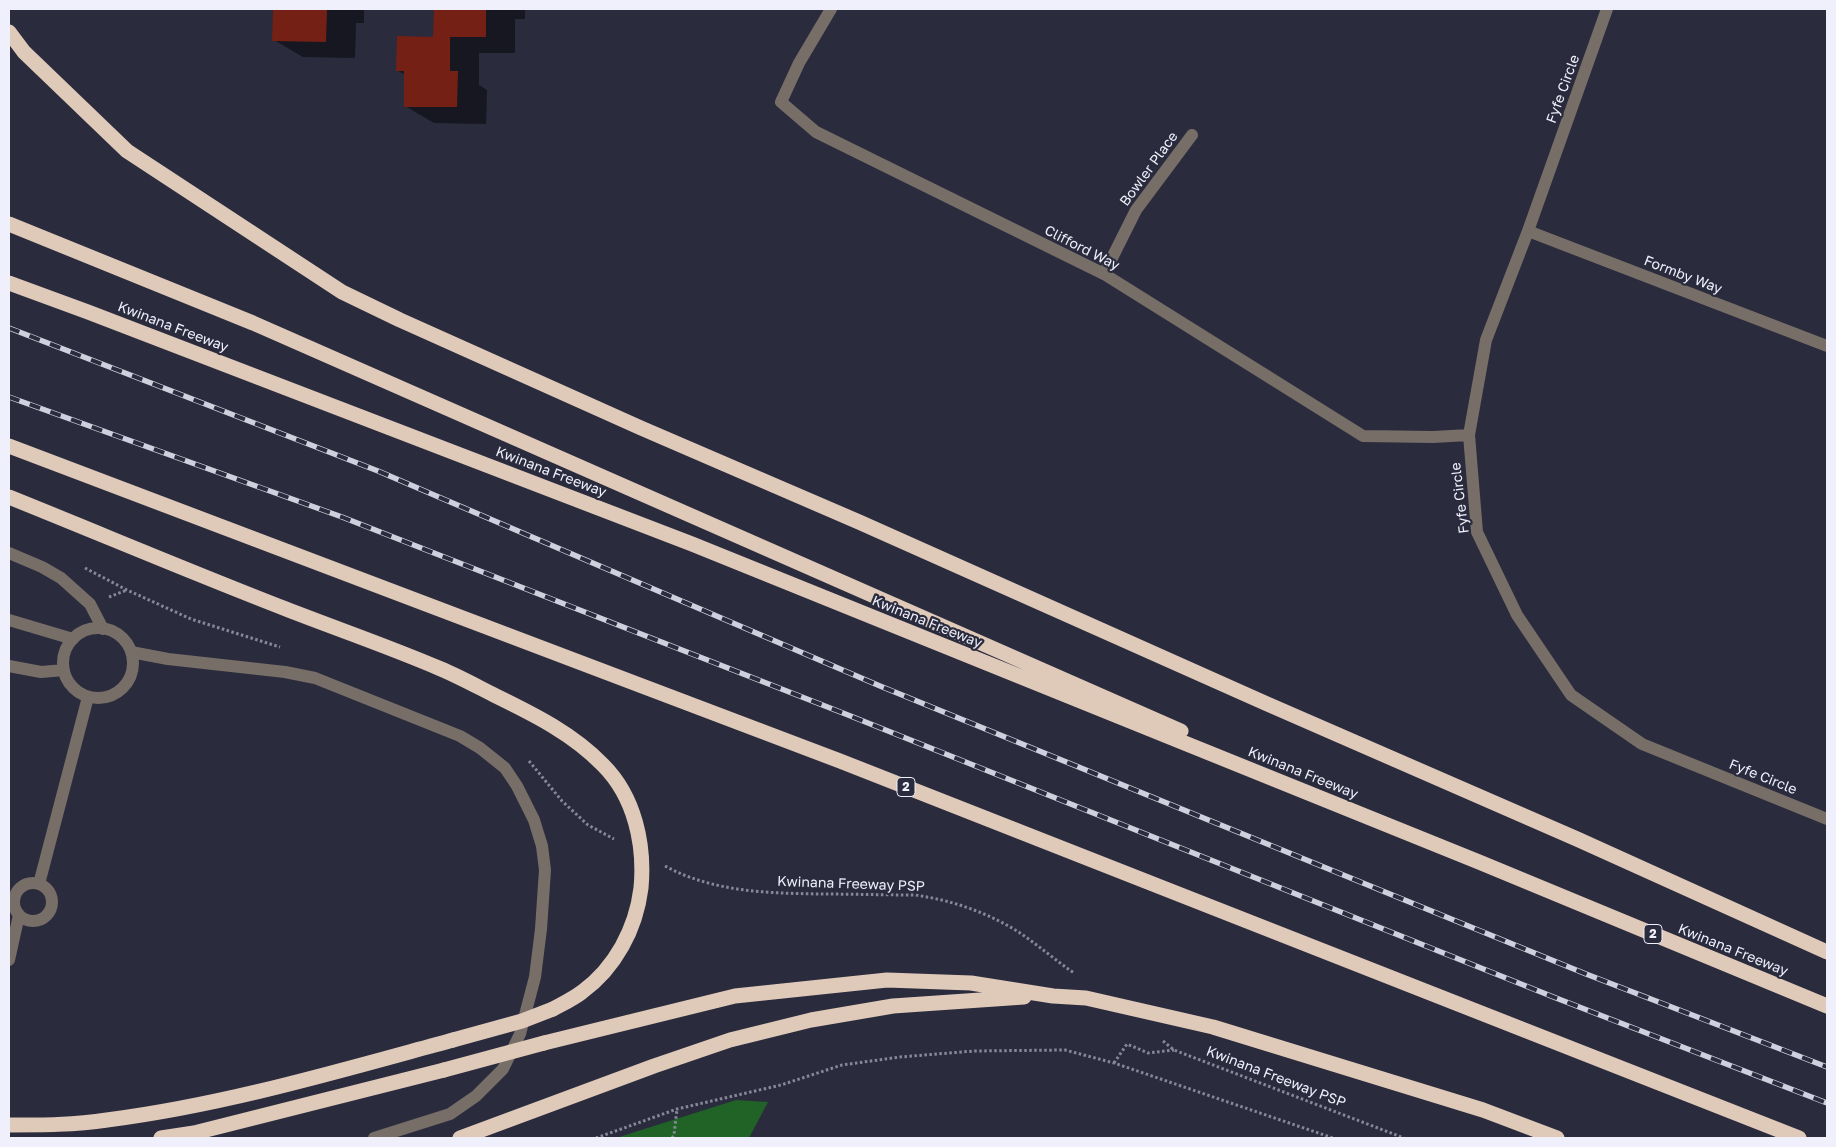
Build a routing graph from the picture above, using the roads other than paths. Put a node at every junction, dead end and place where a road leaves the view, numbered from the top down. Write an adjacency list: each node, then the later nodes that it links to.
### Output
1 (831, 9): 7 (street, Clifford Way)
2 (1607, 9): 6 (street, Fyfe Circle)
3 (9, 32): 25 (highway)
4 (1192, 135): 7 (street, Bowler Place)
5 (9, 224): 22 (highway)
6 (1528, 231): 9 (street, Formby Way); 10 (street, Fyfe Circle)
7 (1104, 274): 10 (street, Clifford Way)
8 (9, 283): 22 (highway, Kwinana Freeway / 2)
9 (1827, 346)
10 (1469, 435): 21 (street, Fyfe Circle)
11 (9, 446): 34 (highway, 2)
12 (9, 498): 29 (highway, bridge)
13 (9, 553): 15 (street)
14 (9, 620): 16 (street)
15 (103, 629): 16 (street); 17 (street)
16 (73, 639): 19 (street)
17 (131, 652): 20 (street); 31 (street)
18 (9, 666): 19 (street)
19 (64, 670): 20 (street)
20 (88, 697): 23 (street)
21 (1827, 819)
22 (1480, 862): 28 (highway, Kwinana Freeway / 2)
23 (39, 884): 24 (street); 24 (street)
24 (19, 915): 26 (street)
25 (1827, 952)
26 (9, 960)
27 (1053, 996): 30 (highway, bridge); 32 (highway); 33 (highway)
28 (1827, 1006)
29 (9, 1125)
30 (160, 1138)
31 (374, 1138)
32 (460, 1138)
33 (1558, 1138)
34 (1799, 1138)

